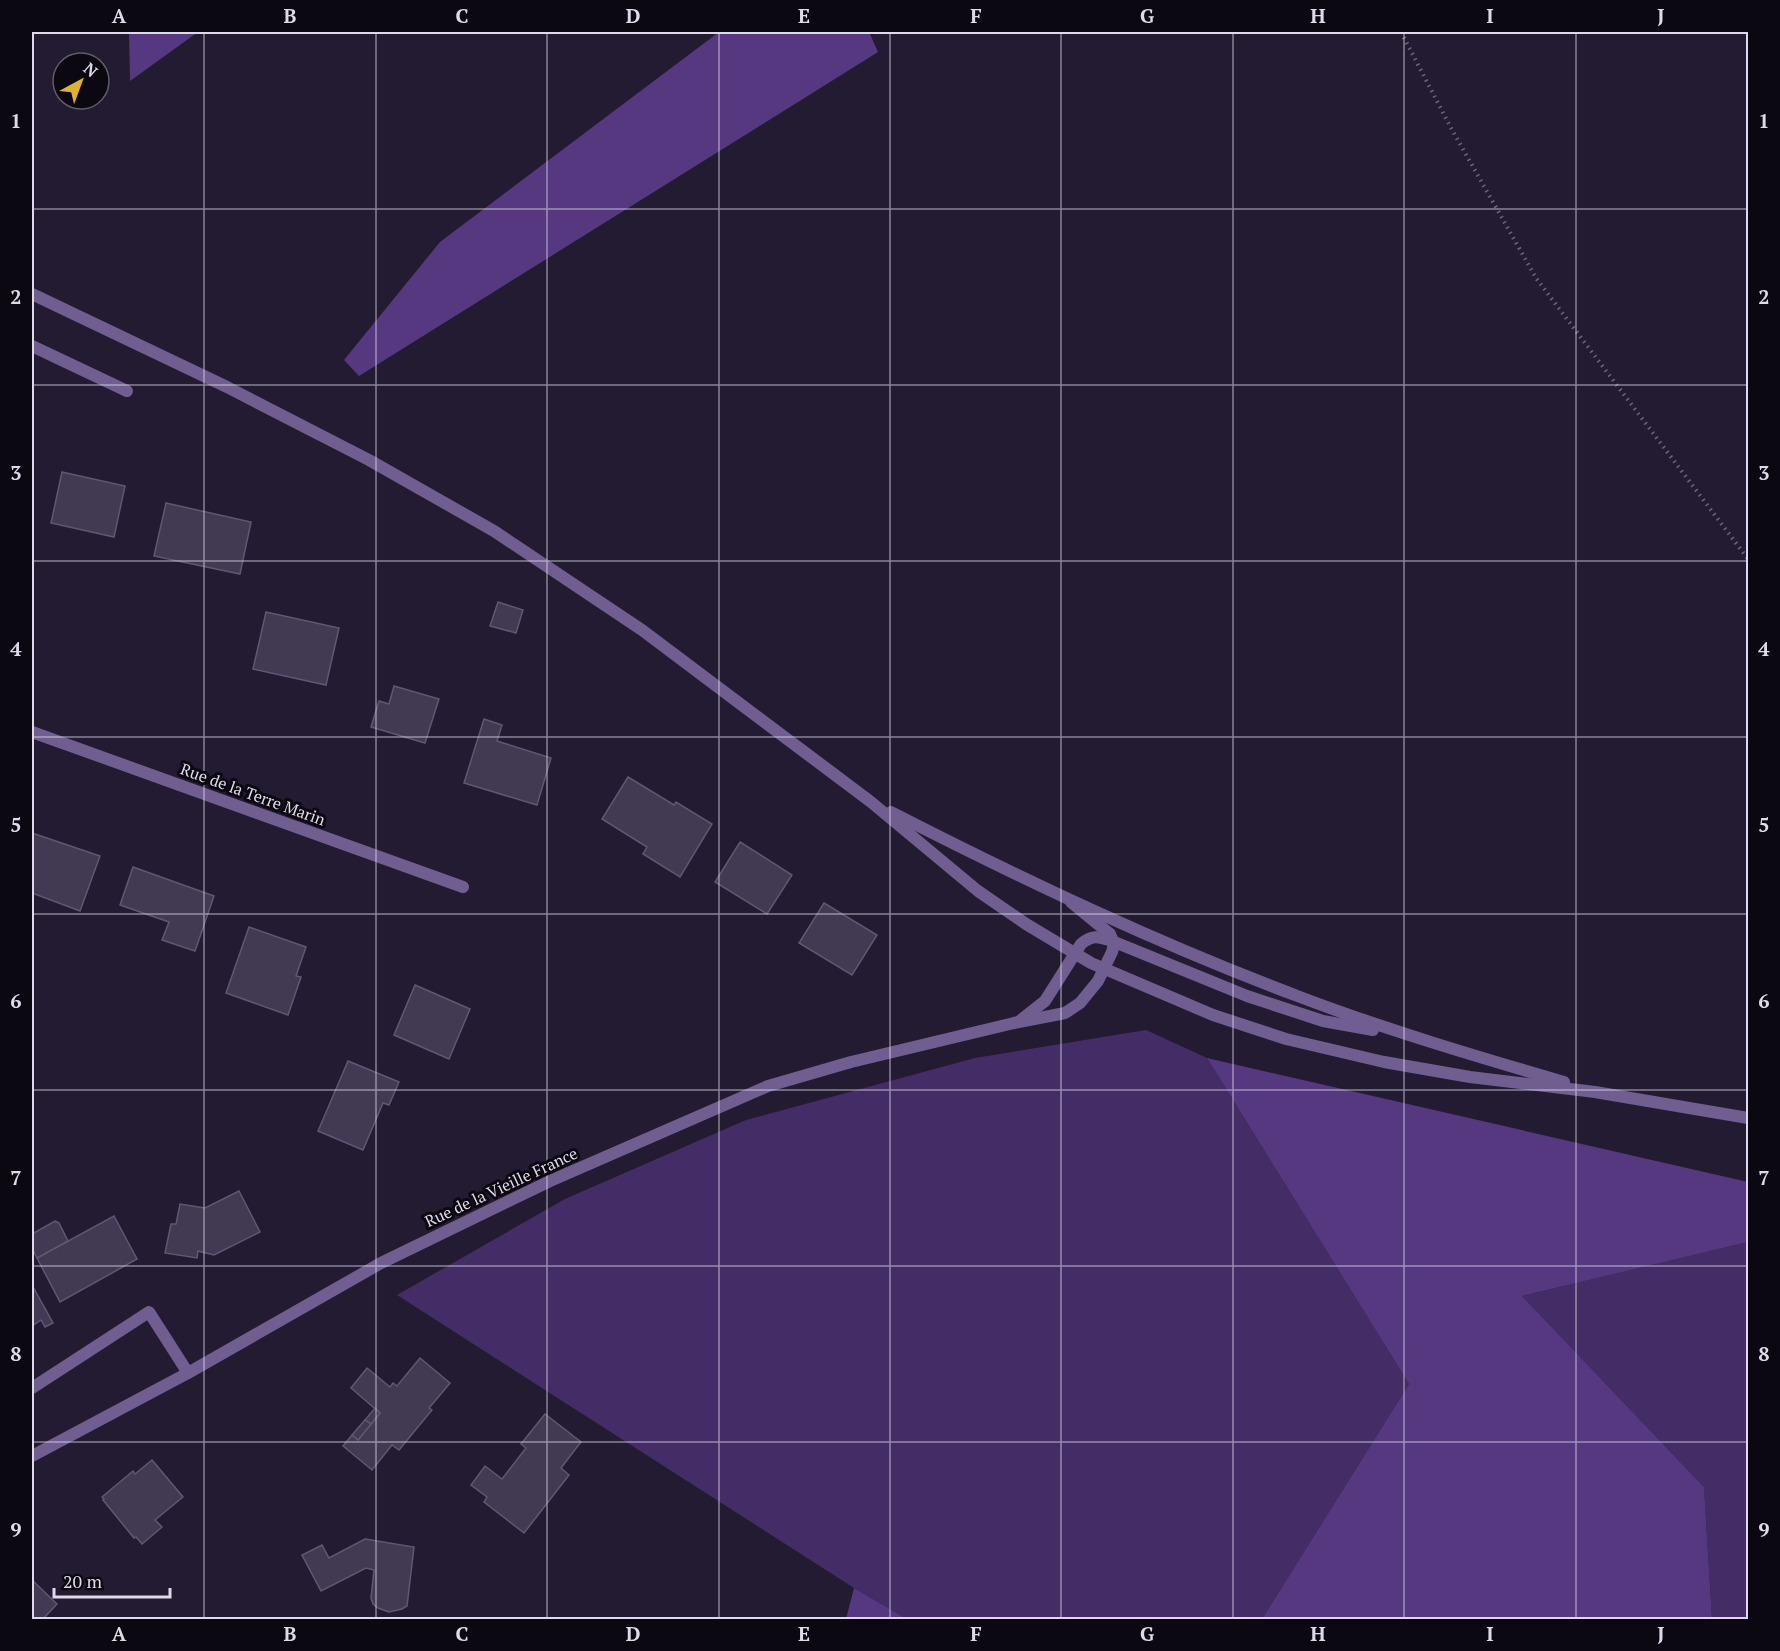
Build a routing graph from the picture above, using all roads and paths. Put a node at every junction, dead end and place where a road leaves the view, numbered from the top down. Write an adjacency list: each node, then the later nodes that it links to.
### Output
1 (1401, 32): 5 (path)
2 (32, 294): 7 (street)
3 (32, 346): 4 (street)
4 (127, 391)
5 (1749, 559)
6 (32, 732): 8 (street, Rue de la Terre Marin)
7 (871, 802): 9 (street); 11 (street)
8 (463, 887)
9 (1071, 902): 10 (street); 14 (street)
10 (1112, 941): 11 (street); 12 (street); 14 (street)
11 (1075, 953): 12 (street); 13 (street)
12 (1105, 969): 13 (street, Rue de la Vieille France); 15 (street)
13 (1014, 1023): 17 (street, Rue de la Vieille France)
14 (1416, 1038): 15 (street)
15 (1595, 1092): 16 (street)
16 (1749, 1118)
17 (188, 1373): 18 (street); 19 (street, Rue de la Vieille France)
18 (32, 1388)
19 (32, 1456)

